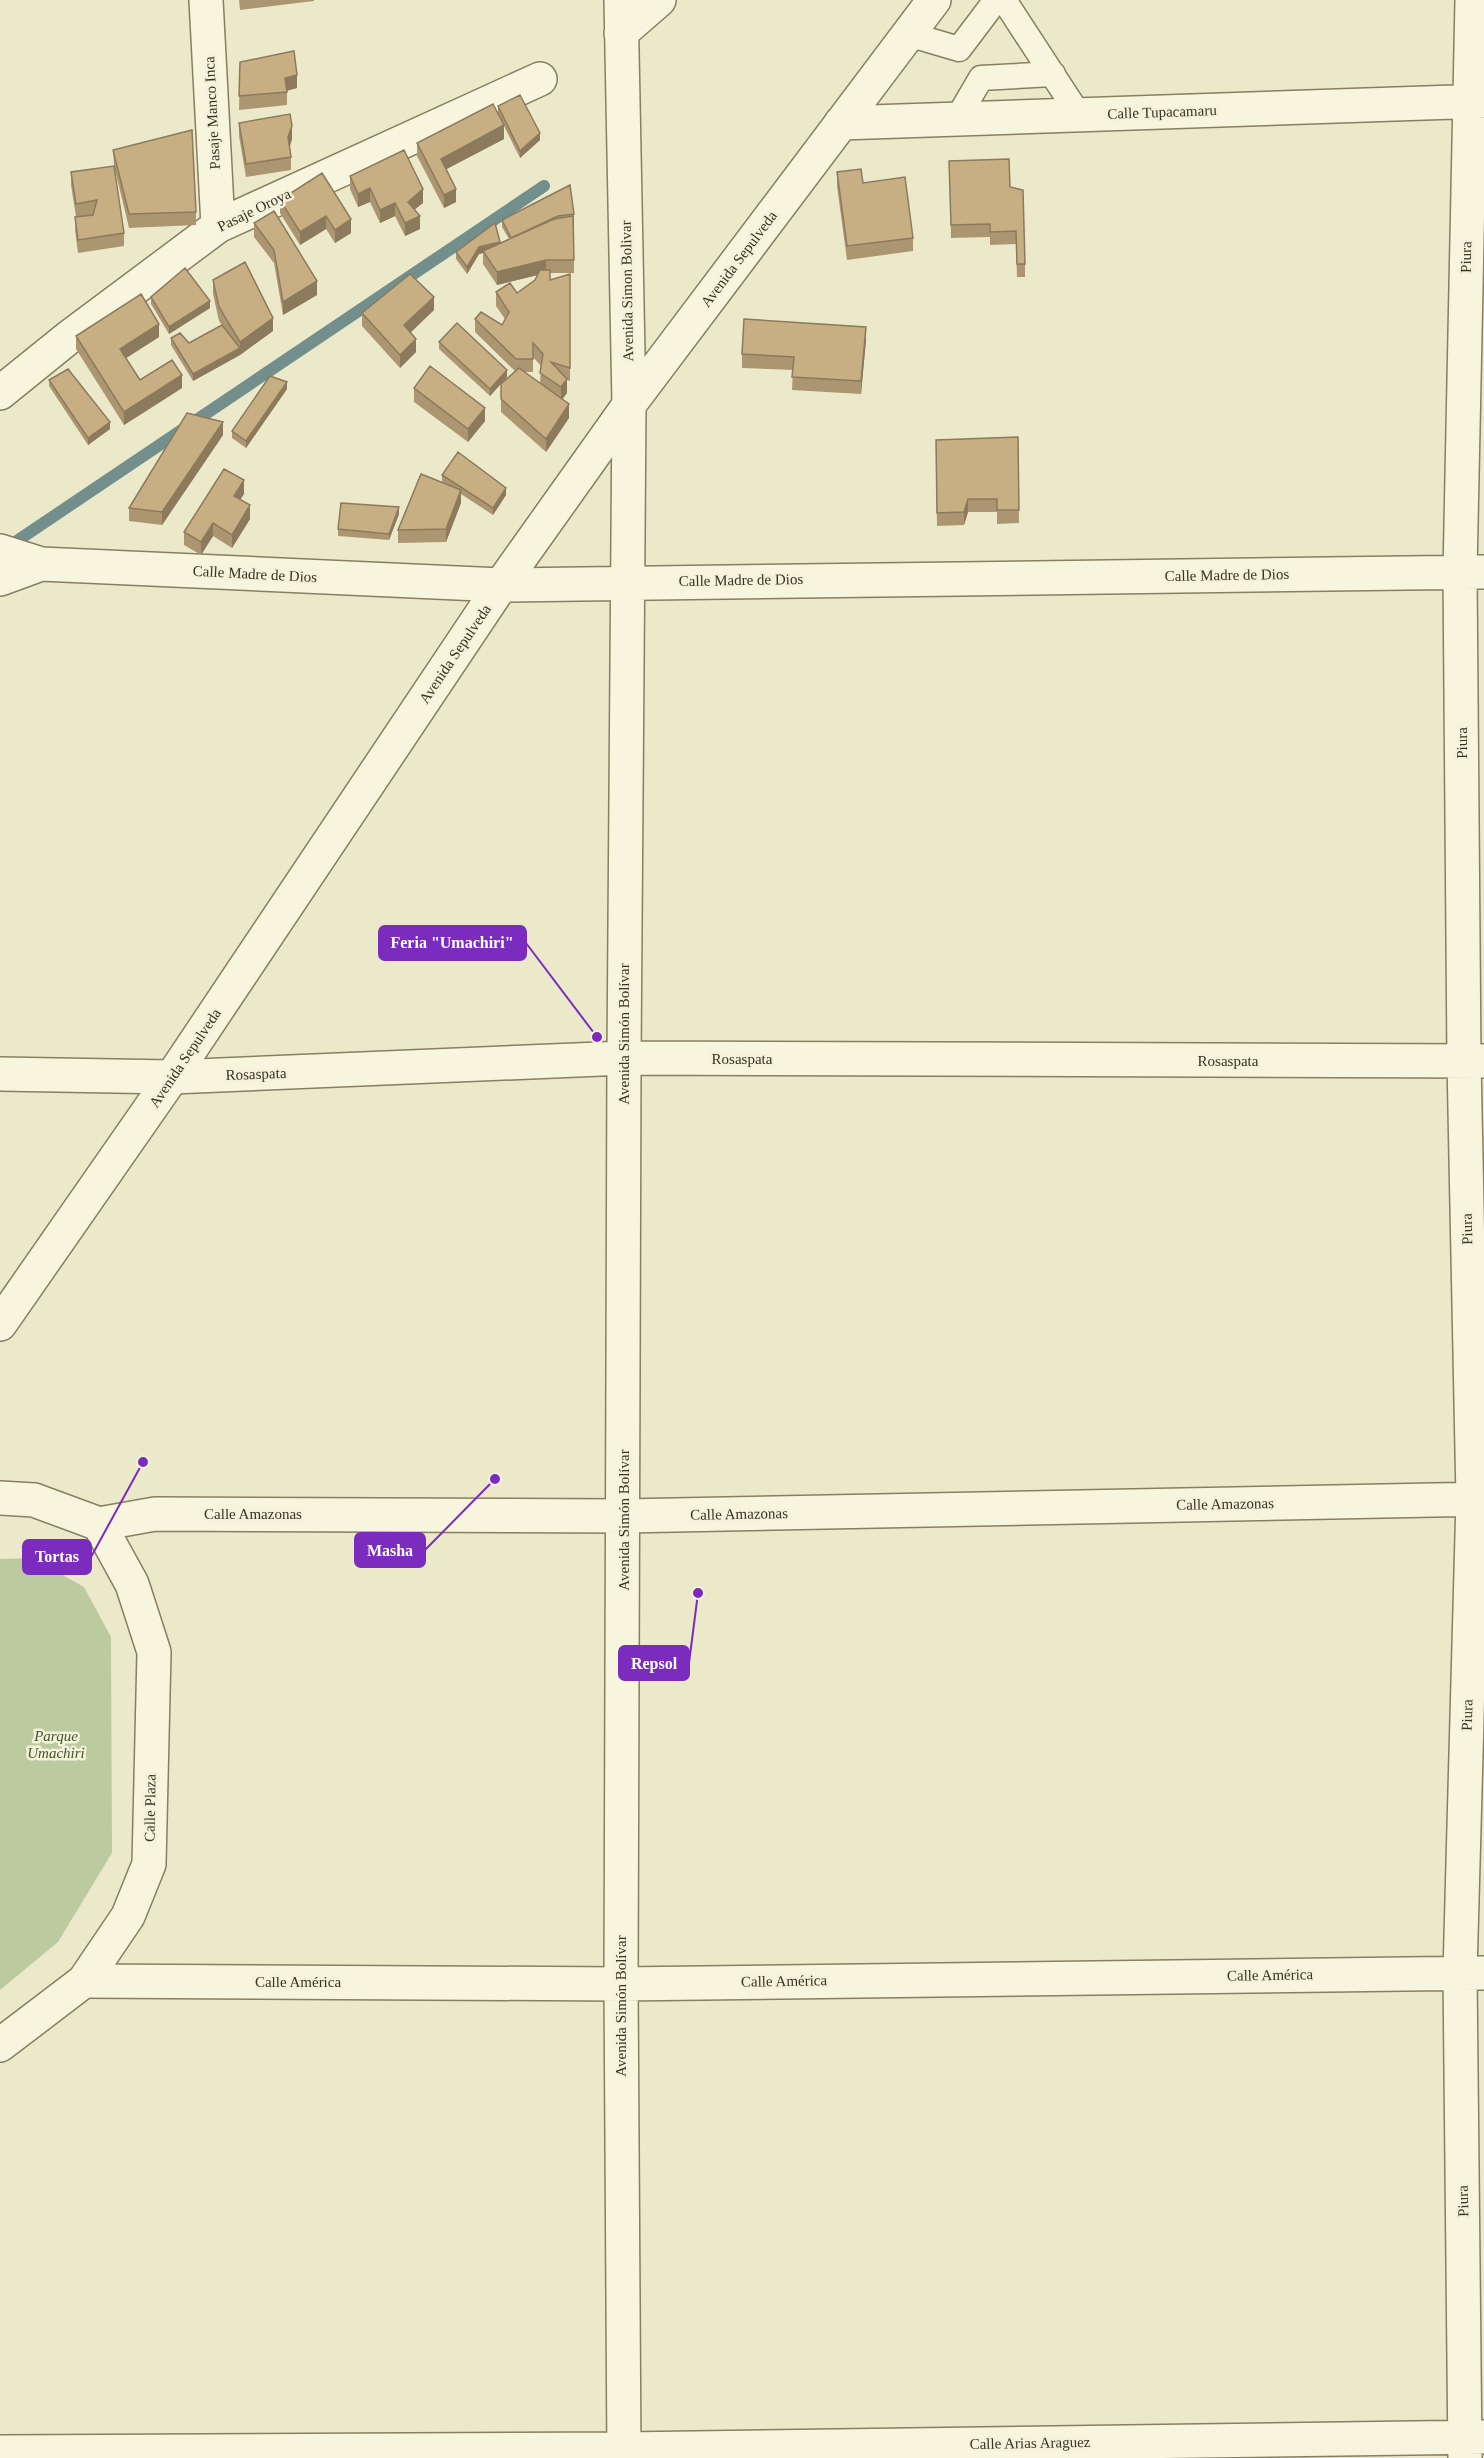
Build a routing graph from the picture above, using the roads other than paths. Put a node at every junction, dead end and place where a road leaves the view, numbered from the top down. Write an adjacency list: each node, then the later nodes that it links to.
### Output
1 (206, 0): 18 (street, Pasaje Manco Inca)
2 (621, 0): 8 (street, Avenida Simon Bolivar)
3 (659, 0): 8 (street)
4 (934, 0): 9 (street, Avenida Sepulveda)
5 (996, 0): 10 (lane)
6 (1004, 0): 11 (lane)
7 (1472, 0): 14 (street, Piura)
8 (621, 33): 20 (street, Avenida Simon Bolivar)
9 (908, 34): 10 (lane); 17 (street, Avenida Sepulveda)
10 (959, 49): 12 (lane)
11 (1053, 74): 12 (lane); 15 (lane)
12 (981, 78): 16 (lane)
13 (540, 79): 18 (street, Pasaje Oroya)
14 (1477, 101): 15 (street, Calle Tupacamaru); 23 (street, Piura)
15 (1079, 115): 16 (street, Calle Tupacamaru)
16 (957, 119): 17 (street, Calle Tupacamaru)
17 (841, 123): 20 (street, Avenida Sepulveda)
18 (218, 226): 19 (street, Pasaje Oroya)
19 (0, 393)
20 (629, 405): 25 (street, Avenida Simon Bolivar); 26 (street, Avenida Sepulveda)
21 (0, 551): 22 (street, Calle Madre de Dios)
22 (41, 564): 24 (street); 26 (street, Calle Madre de Dios)
23 (1472, 572): 25 (street, Calle Madre de Dios); 28 (street, Piura)
24 (0, 579)
25 (627, 581): 26 (street, Calle Madre de Dios); 27 (street, Avenida Simón Bolívar)
26 (501, 585): 30 (street, Avenida Sepulveda)
27 (624, 1058): 28 (street, Rosaspata); 30 (street, Rosaspata); 34 (street, Avenida Simón Bolívar)
28 (1474, 1061): 33 (street, Piura)
29 (0, 1074): 30 (street, Rosaspata)
30 (172, 1077): 31 (street, Avenida Sepulveda)
31 (0, 1324)
32 (0, 1498): 35 (street)
33 (1479, 1499): 34 (street, Calle Amazonas); 36 (street, Piura)
34 (624, 1516): 35 (street, Calle Amazonas); 38 (street, Avenida Simón Bolívar)
35 (99, 1524): 37 (street, Calle Plaza)
36 (1472, 1973): 38 (street, Calle América); 40 (street, Piura)
37 (84, 1981): 38 (street, Calle América); 39 (street, Calle Plaza)
38 (621, 1983): 42 (street, Avenida Simón Bolívar)
39 (0, 2045)
40 (1471, 2444): 42 (street, Calle Arias Araguez)
41 (0, 2452): 42 (street, Calle Arias Araguez)
42 (624, 2453)

